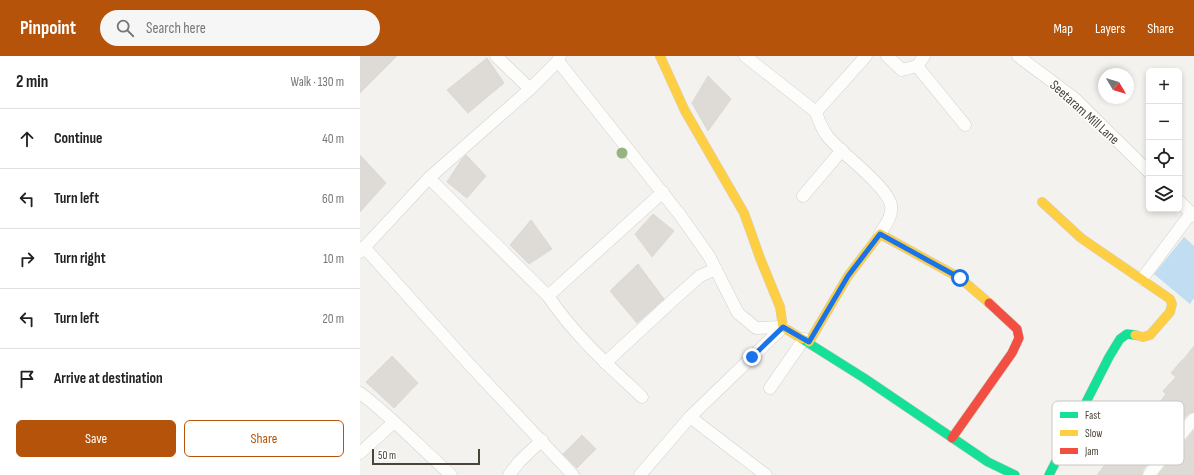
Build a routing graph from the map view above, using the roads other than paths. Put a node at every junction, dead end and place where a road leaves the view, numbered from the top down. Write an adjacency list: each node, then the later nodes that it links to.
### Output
1 (496, 56): 10 (street)
2 (660, 56): 26 (street)
3 (745, 56): 11 (street)
4 (866, 56): 11 (street)
5 (887, 56): 9 (street)
6 (924, 56): 9 (street)
7 (1018, 56): 14 (street, Seetaram Mill Lane)
8 (559, 59): 10 (street); 16 (street)
9 (917, 66): 12 (street)
10 (530, 89): 15 (street)
11 (816, 112): 13 (street)
12 (965, 125)
13 (842, 150): 17 (street); 21 (street)
14 (1146, 169)
15 (429, 178): 22 (street); 25 (street)
16 (663, 192): 23 (street); 25 (street)
17 (803, 196)
18 (1042, 202): 24 (street)
19 (1182, 204): 20 (street)
20 (1192, 215): 24 (street)
21 (880, 234): 27 (street); 37 (street)
22 (362, 250): 38 (street)
23 (716, 269): 26 (street); 28 (street)
24 (1142, 279): 32 (street)
25 (548, 296): 28 (street)
26 (783, 327): 27 (street); 33 (street)
27 (806, 340): 29 (street); 37 (street)
28 (605, 363): 31 (street)
29 (770, 388)
30 (360, 393): 35 (street)
31 (642, 397)
32 (1086, 401)
33 (690, 417): 45 (street); 46 (street)
34 (1194, 419): 36 (street)
35 (394, 422): 39 (street); 42 (street)
36 (1184, 431)
37 (952, 438): 47 (street)
38 (542, 440): 43 (street); 44 (street)
39 (360, 453)
40 (1053, 465): 48 (street)
41 (1157, 465): 49 (street)
42 (451, 475)
43 (509, 475)
44 (573, 475)
45 (640, 475)
46 (766, 475)
47 (1015, 475)
48 (1048, 475)
49 (1149, 475)

